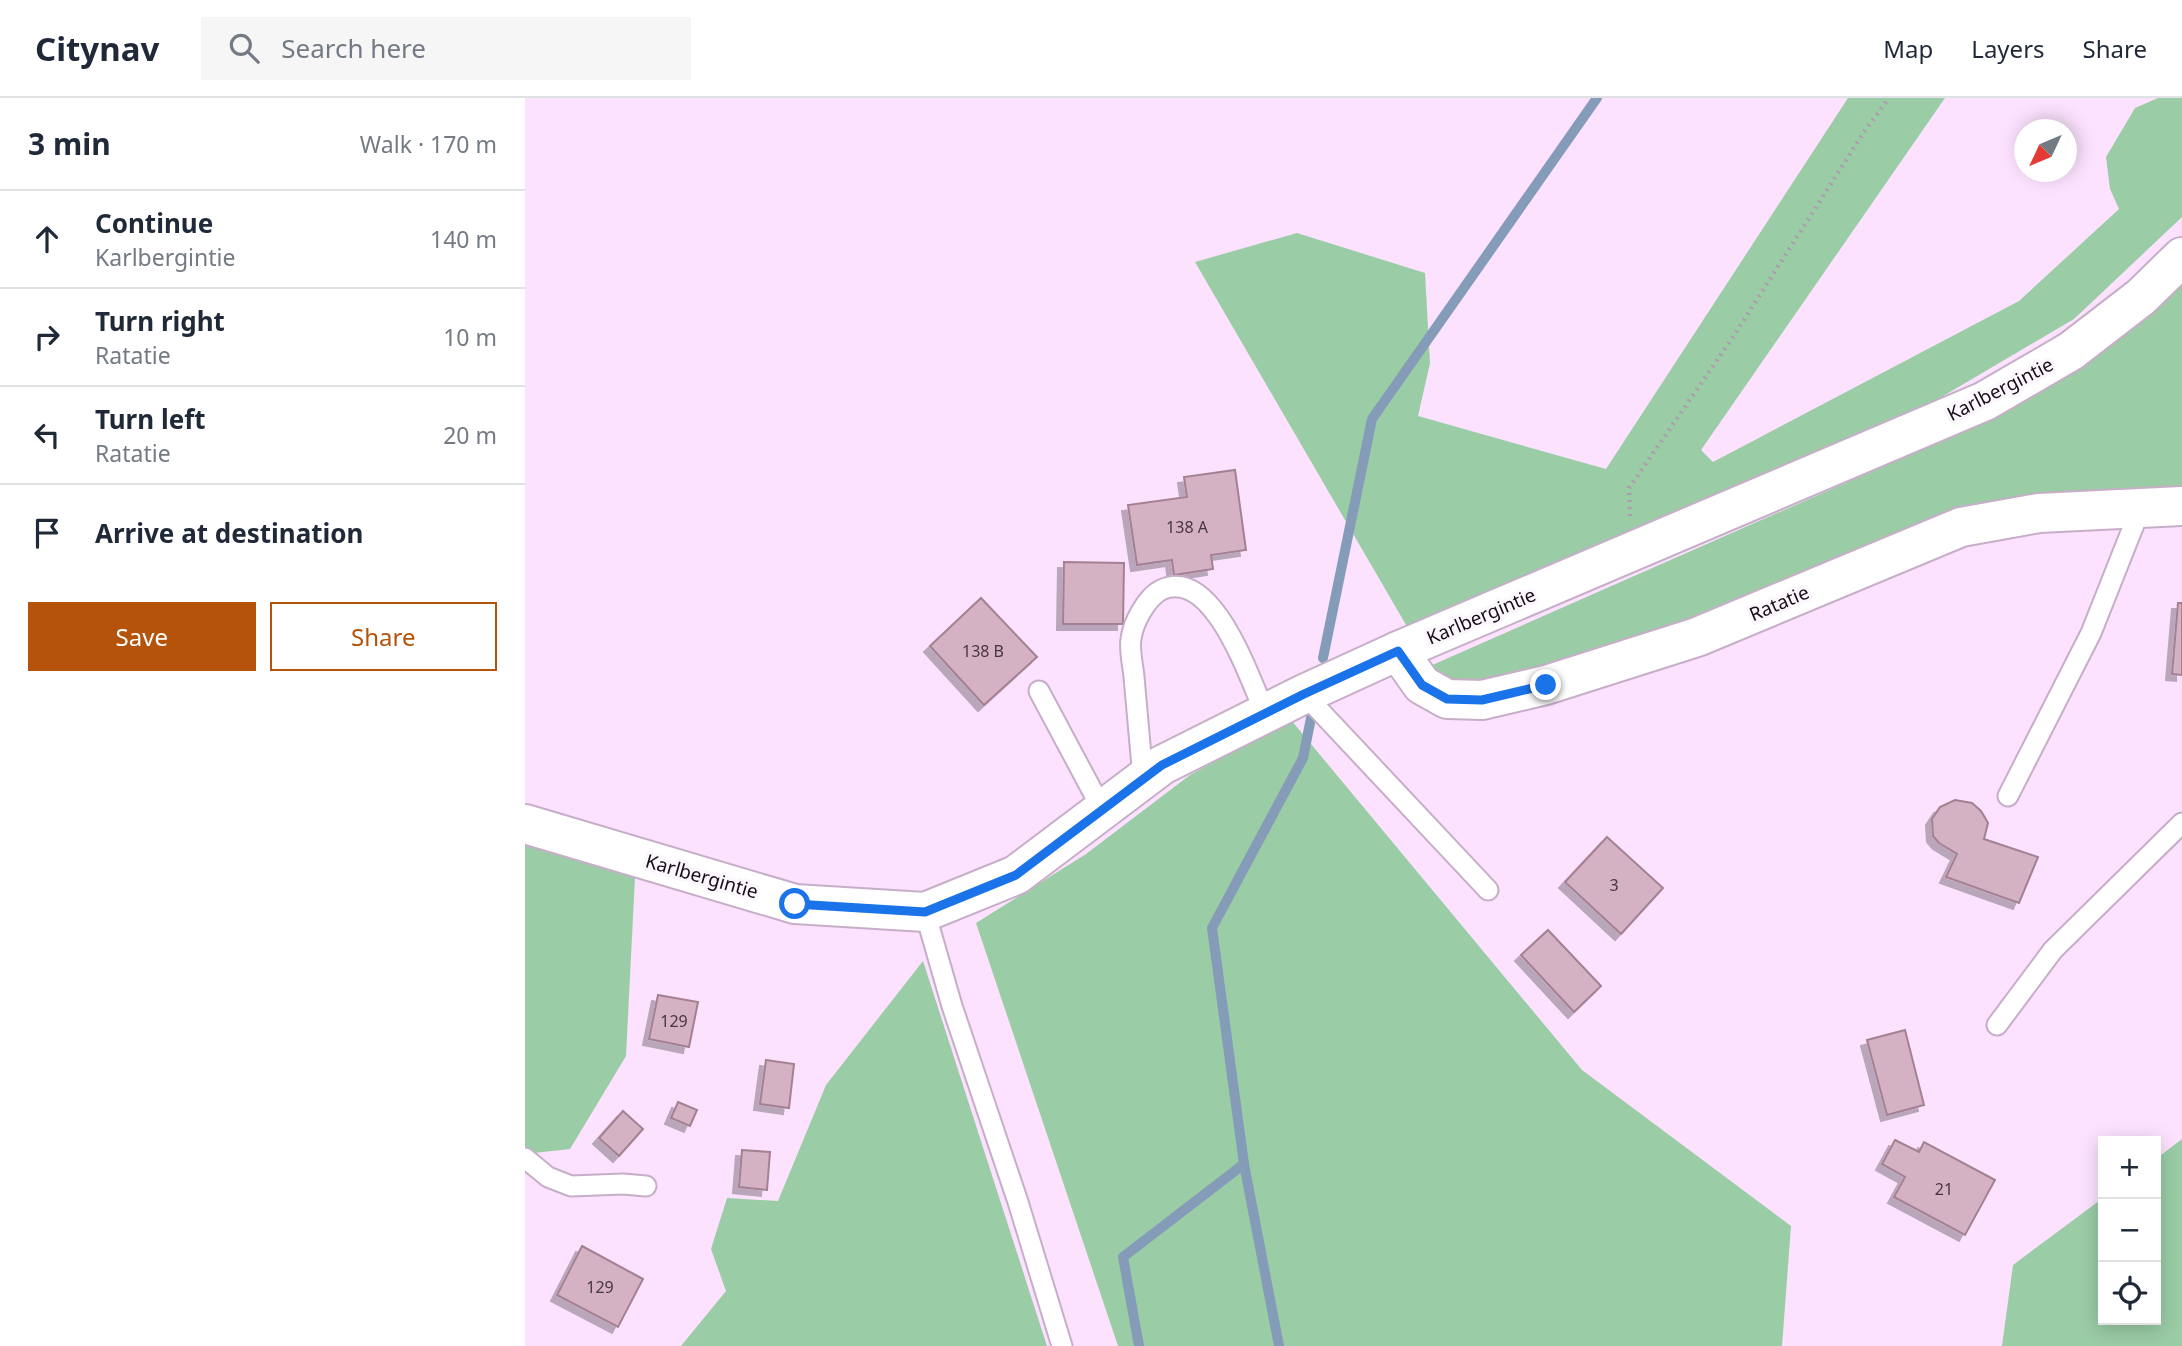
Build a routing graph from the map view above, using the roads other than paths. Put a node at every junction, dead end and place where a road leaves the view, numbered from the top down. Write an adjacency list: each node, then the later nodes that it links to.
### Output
1 (2182, 257): 4 (street, Karlbergintie)
2 (2182, 506): 3 (street, Ratatie)
3 (2141, 507): 4 (street, Ratatie); 9 (lane)
4 (1398, 651): 6 (street, Karlbergintie)
5 (1039, 691): 10 (lane)
6 (1304, 694): 7 (street, Karlbergintie); 13 (lane)
7 (1265, 713): 8 (street, Karlbergintie); 8 (lane)
8 (1143, 778): 10 (street, Karlbergintie)
9 (2008, 796)
10 (1103, 809): 14 (street, Karlbergintie)
11 (2182, 822): 15 (lane)
12 (525, 824): 14 (street, Karlbergintie)
13 (1488, 890)
14 (925, 912): 18 (lane)
15 (1997, 1025)
16 (525, 1158): 17 (lane)
17 (646, 1186)
18 (1062, 1346)

